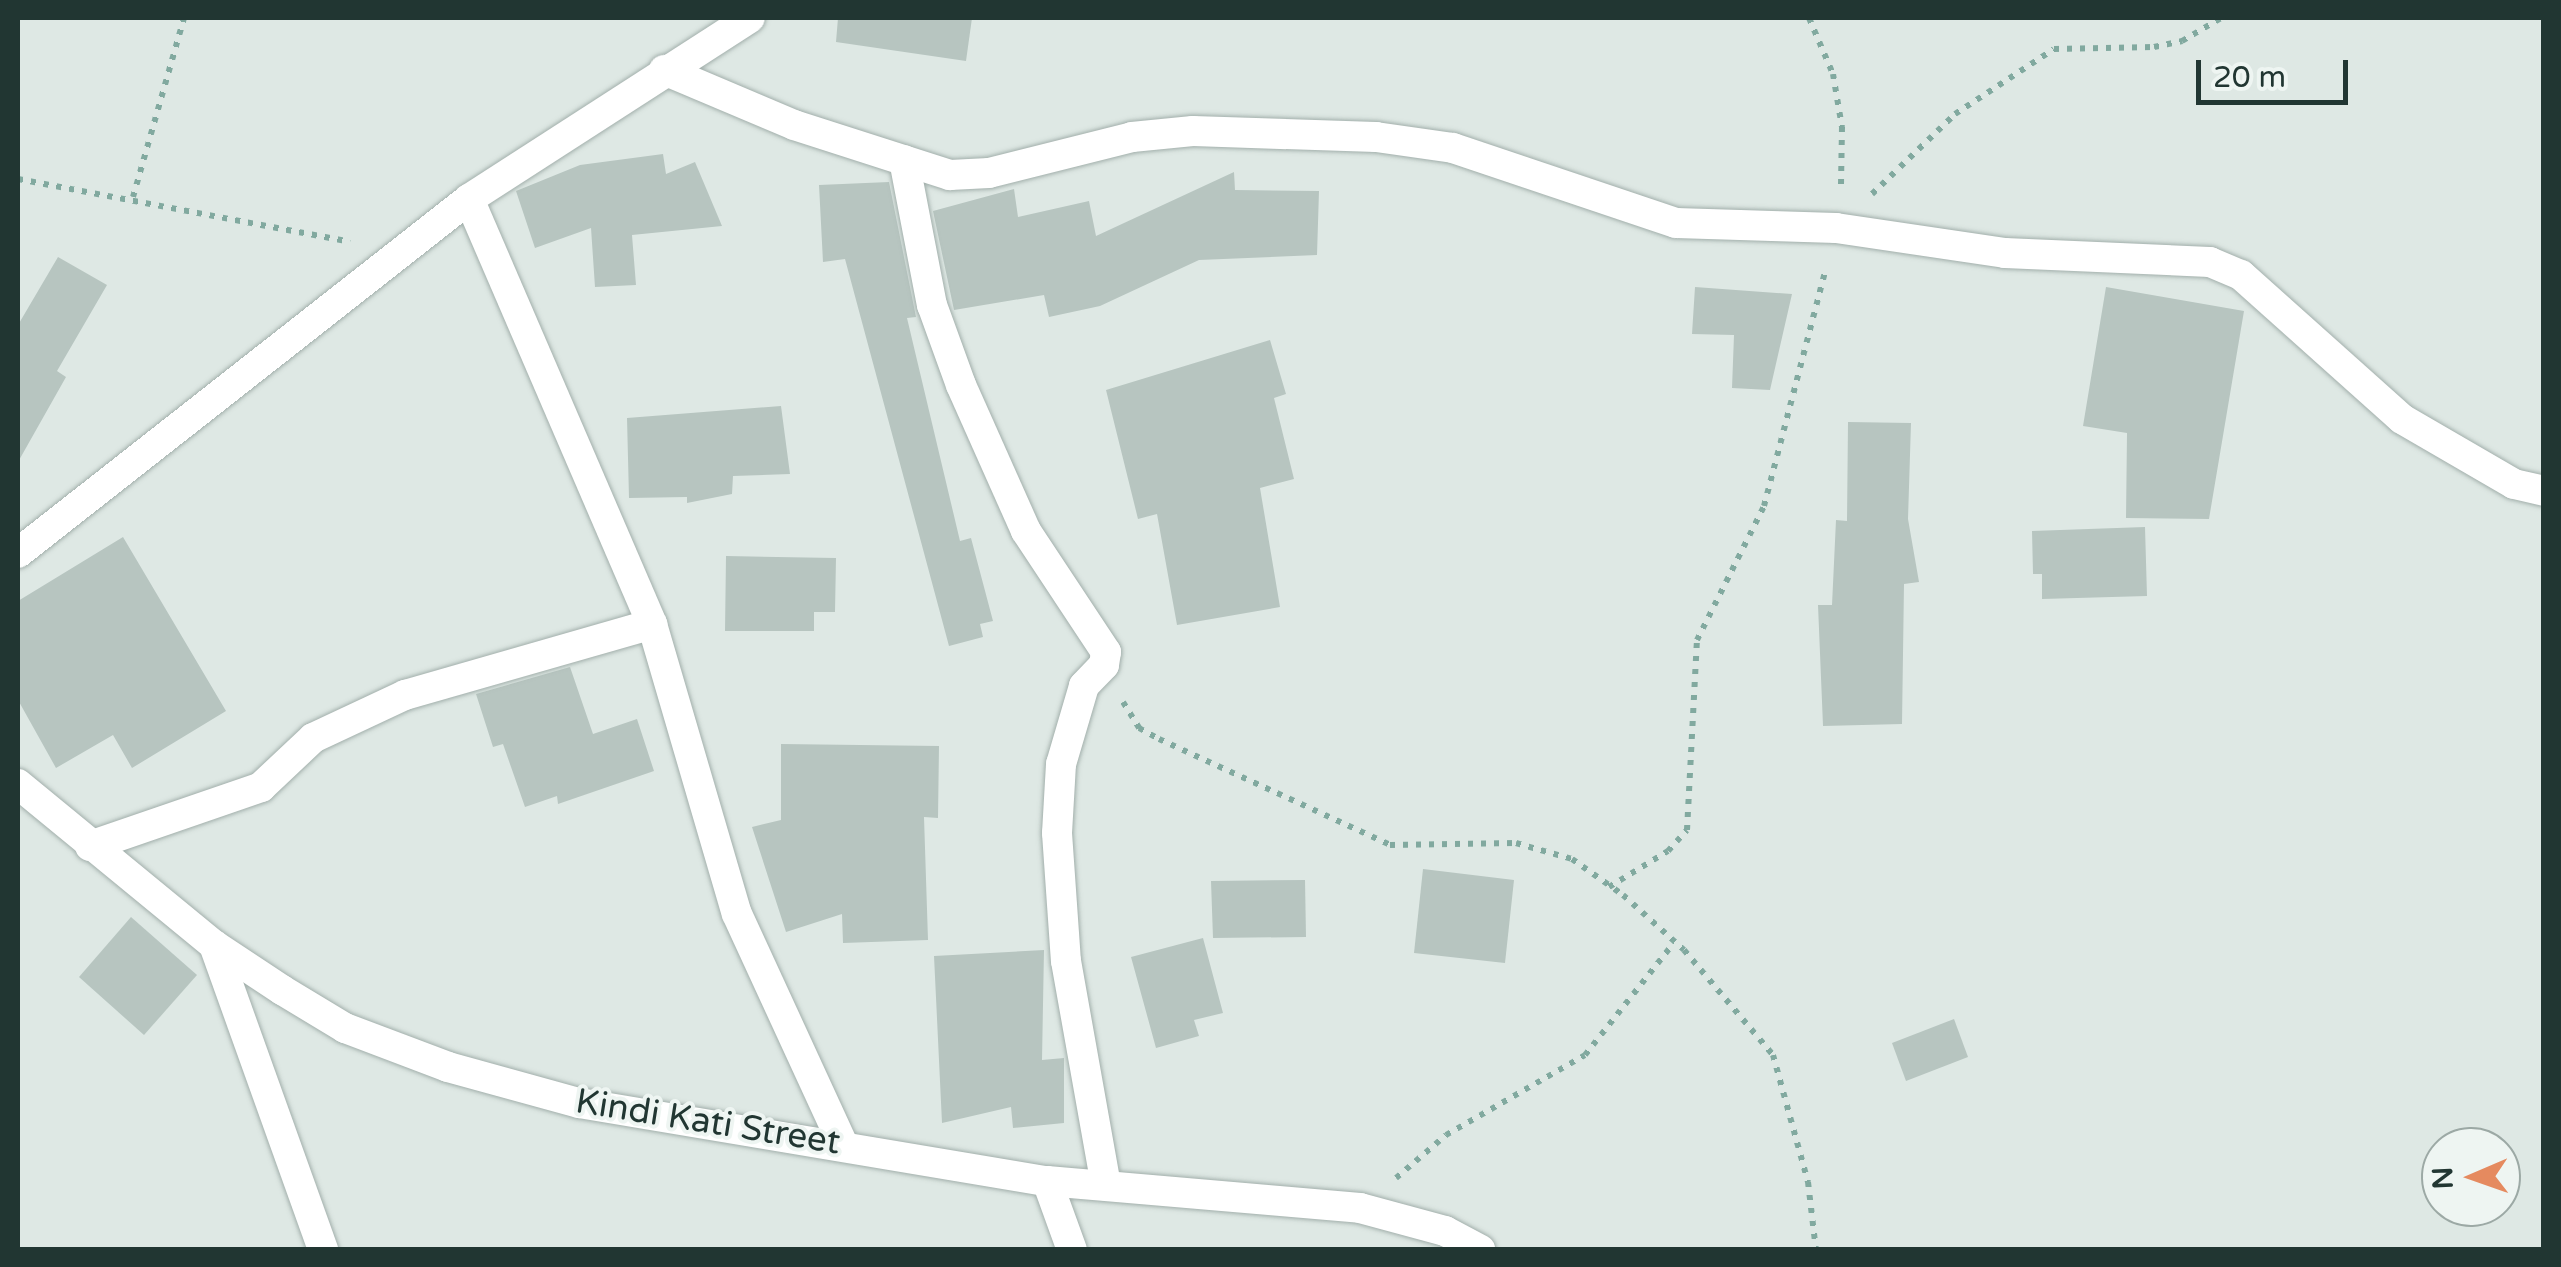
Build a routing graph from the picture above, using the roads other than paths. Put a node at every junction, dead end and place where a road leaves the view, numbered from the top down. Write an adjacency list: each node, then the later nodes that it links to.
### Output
1 (750, 18): 2 (street)
2 (664, 70): 3 (street); 4 (street)
3 (904, 160): 5 (street); 13 (street)
4 (469, 199): 6 (street); 7 (street)
5 (2544, 492)
6 (18, 553)
7 (652, 624): 9 (street); 11 (street)
8 (18, 784): 9 (street, Kindi Kati Street)
9 (90, 846): 10 (street, Kindi Kati Street)
10 (214, 946): 11 (street, Kindi Kati Street); 14 (street)
11 (843, 1144): 12 (street, Kindi Kati Street)
12 (1047, 1181): 13 (street, Kindi Kati Street); 15 (street)
13 (1106, 1186): 16 (street, Kindi Kati Street)
14 (322, 1250)
15 (1072, 1250)
16 (1480, 1250)

